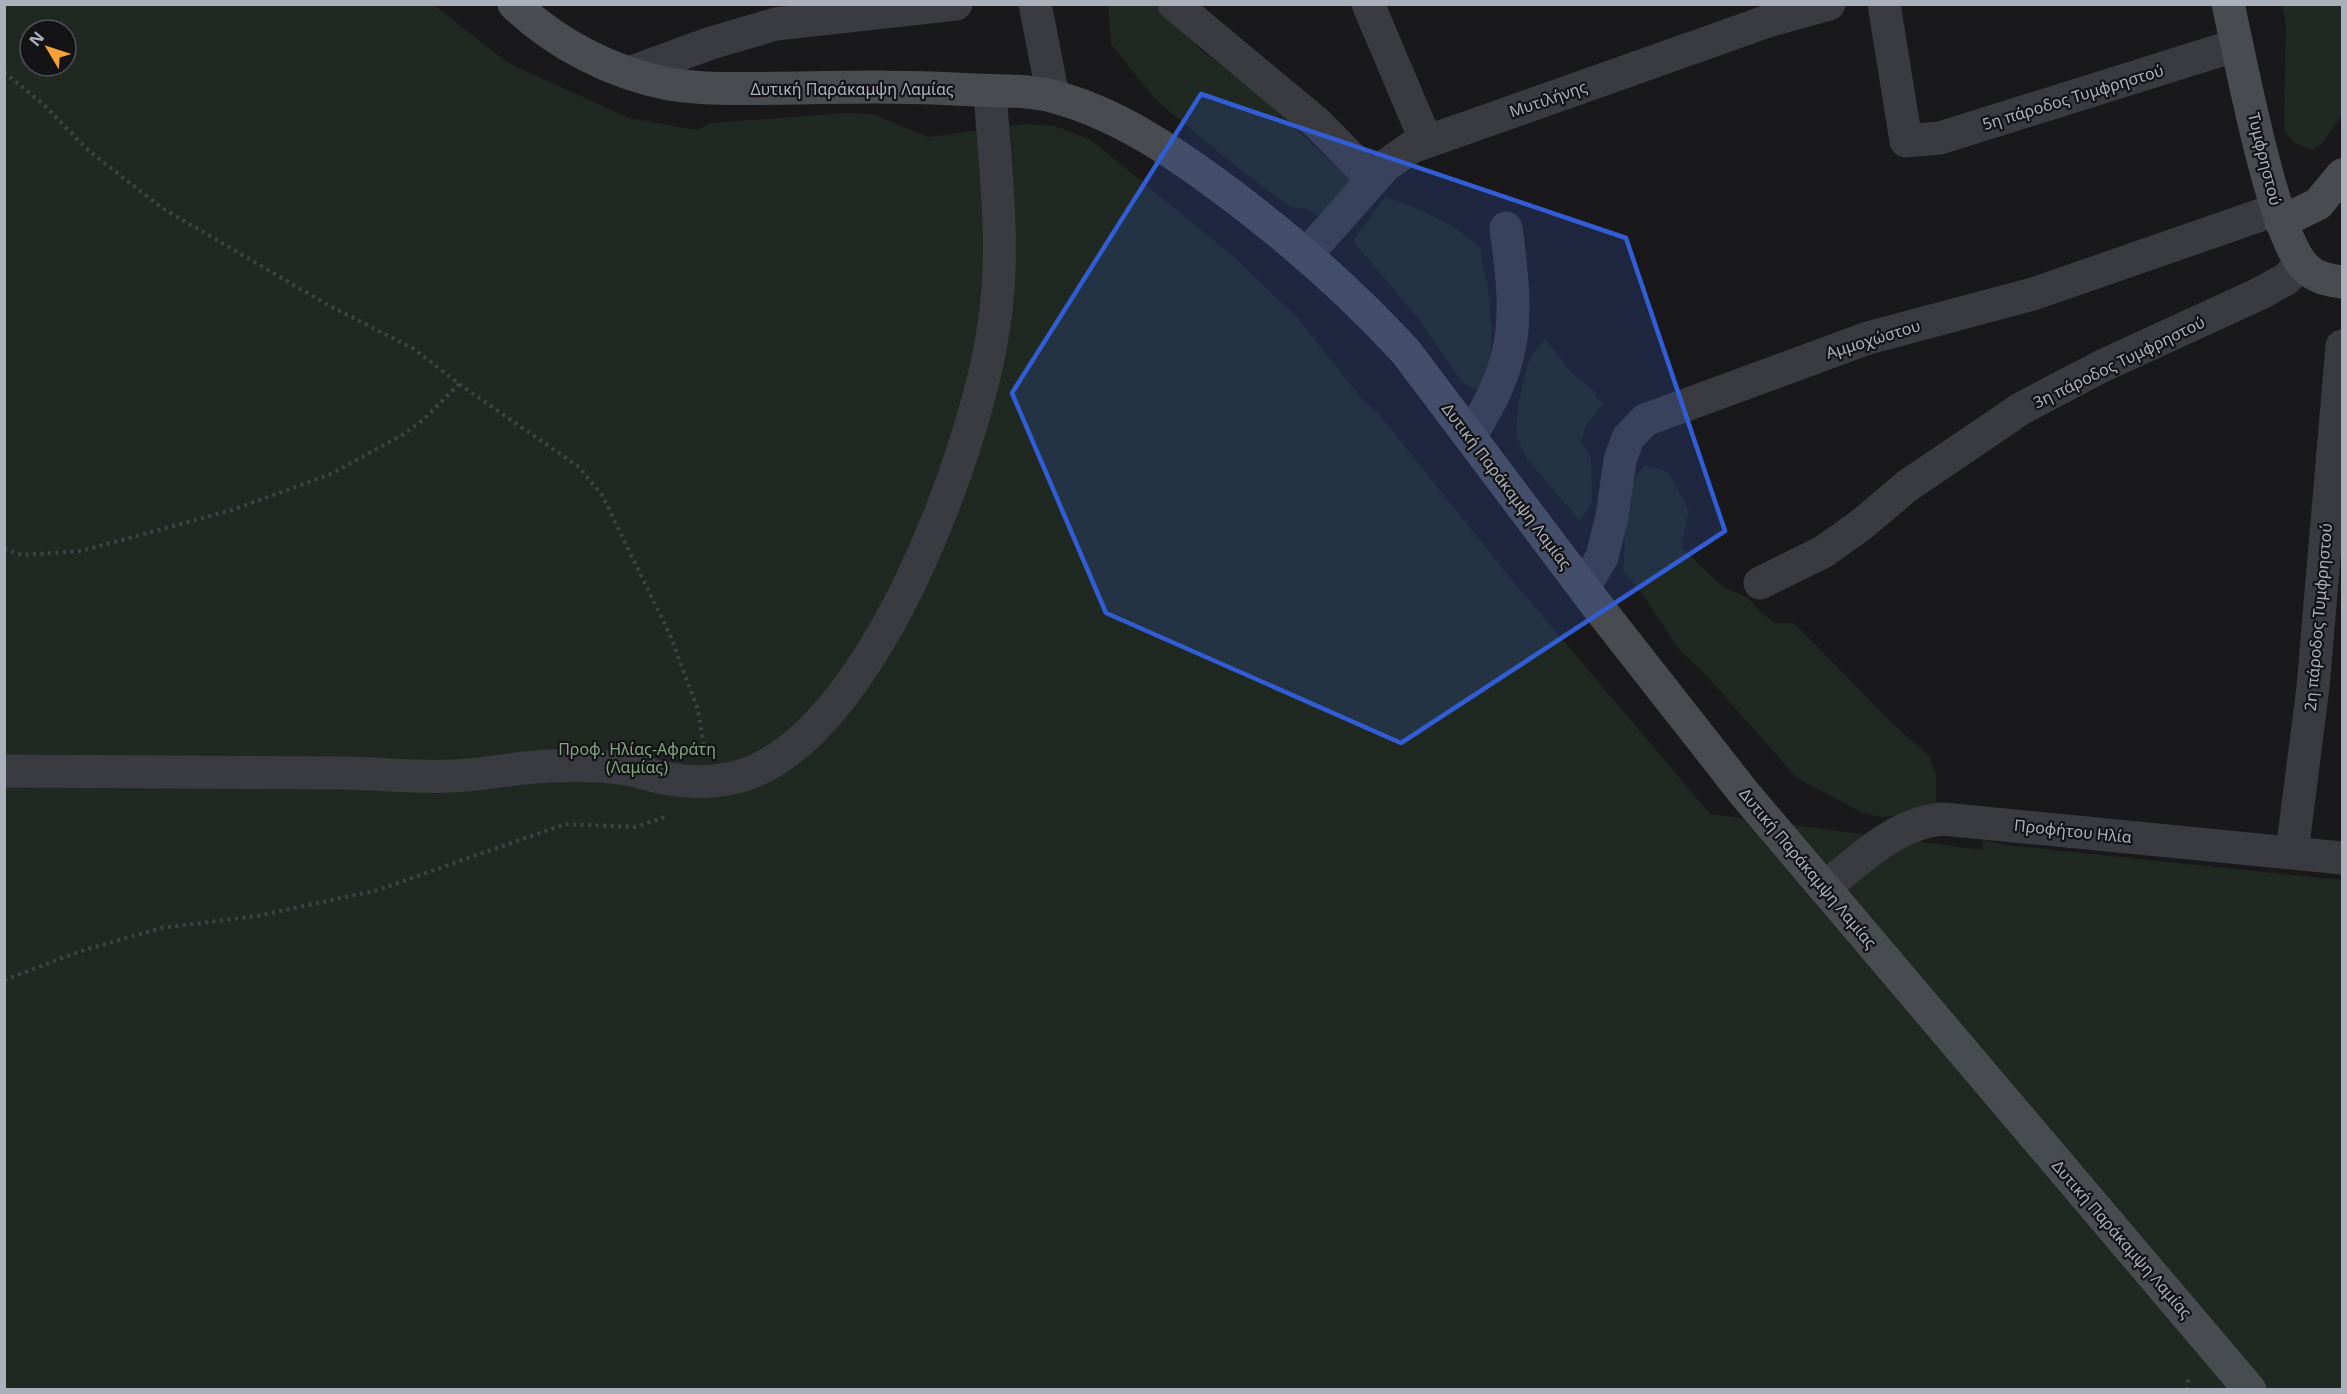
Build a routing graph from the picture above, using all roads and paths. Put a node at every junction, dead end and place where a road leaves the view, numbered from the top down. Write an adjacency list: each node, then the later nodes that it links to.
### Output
1 (514, 4): 12 (main road, Δυτική Παράκαμψη Λαμίας)
2 (956, 4): 12 (street)
3 (1022, 4): 9 (street)
4 (1174, 4): 17 (street)
5 (1368, 4): 15 (street)
6 (1829, 4): 15 (street, Μυτιλήνης)
7 (1884, 4): 10 (street, 5η πάροδος Τυμφρηστού)
8 (2228, 4): 10 (main road, Τυμφρηστού)
9 (1035, 5): 14 (street)
10 (2237, 45): 18 (main road, Τυμφρηστού)
11 (4, 72): 24 (path)
12 (629, 73): 13 (main road, Δυτική Παράκαμψη Λαμίας)
13 (990, 91): 14 (main road, Δυτική Παράκαμψη Λαμίας); 30 (street)
14 (1053, 96): 20 (main road, Δυτική Παράκαμψη Λαμίας)
15 (1426, 141): 17 (street, Μυτιλήνης)
16 (2343, 175): 18 (main road)
17 (1372, 179): 20 (street, Μυτιλήνης)
18 (2279, 215): 21 (main road, Τυμφρηστού); 28 (street, Αμμοχώστου)
19 (1506, 228): 25 (street)
20 (1307, 254): 25 (main road, Δυτική Παράκαμψη Λαμίας)
21 (2302, 264): 22 (main road, Τυμφρηστού); 27 (street, 3η πάροδος Τυμφρηστού)
22 (2343, 282)
23 (2343, 346): 31 (street, 2η πάροδος Τυμφρηστού)
24 (459, 384): 26 (path); 30 (path)
25 (1470, 436): 28 (main road, Δυτική Παράκαμψη Λαμίας)
26 (4, 549)
27 (1760, 583)
28 (1584, 588): 33 (main road, Δυτική Παράκαμψη Λαμίας)
29 (4, 771): 30 (street)
30 (710, 782): 34 (path)
31 (2292, 852): 32 (street, Προφήτου Ηλία); 33 (street, Προφήτου Ηλία)
32 (2343, 858)
33 (1824, 888): 35 (main road, Δυτική Παράκαμψη Λαμίας)
34 (4, 980)
35 (2250, 1389)

